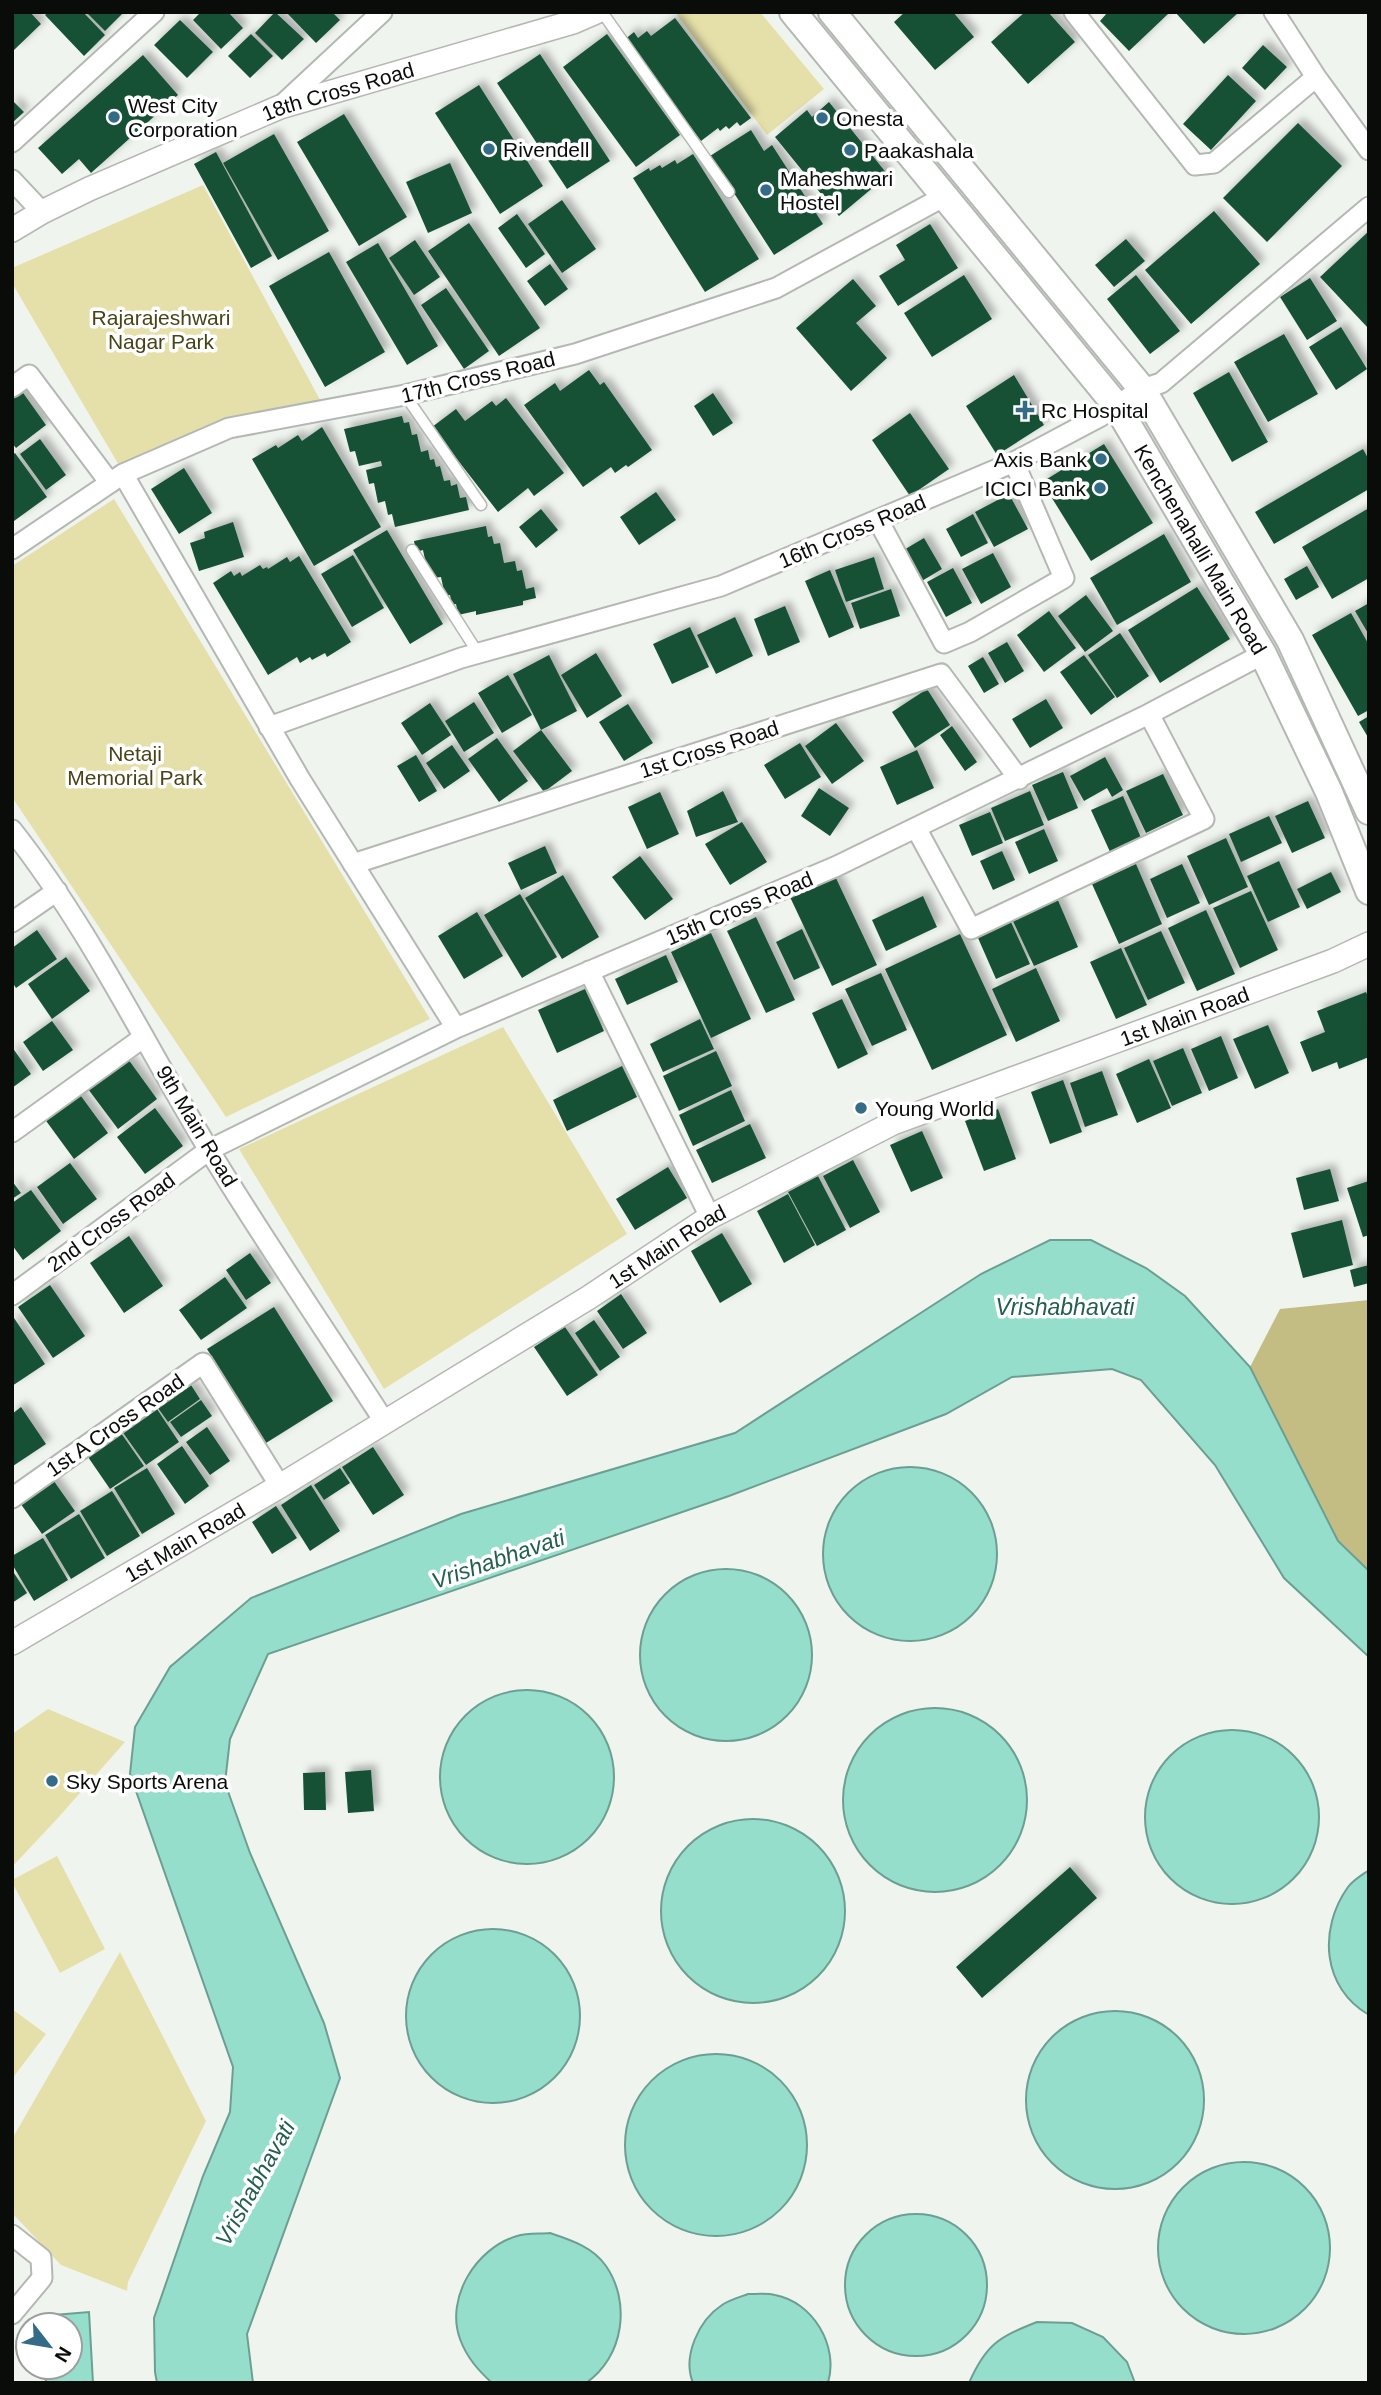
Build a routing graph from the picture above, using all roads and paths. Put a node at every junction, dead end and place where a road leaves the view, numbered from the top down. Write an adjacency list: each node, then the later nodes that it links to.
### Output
1 (154, 12): 12 (street)
2 (382, 12): 11 (street)
3 (596, 12): 9 (street, 18th Cross Road)
4 (602, 12): 15 (lane)
5 (793, 12): 16 (main road, Kenchenahalli Main Road)
6 (832, 12): 21 (main road, Kenchenahalli Main Road)
7 (1074, 12): 10 (street)
8 (1275, 12): 10 (street)
9 (566, 17): 11 (street, 18th Cross Road)
10 (1317, 77): 13 (street)
11 (281, 107): 18 (street, 18th Cross Road)
12 (12, 142)
13 (1369, 150)
14 (12, 180): 18 (street)
15 (729, 192)
16 (945, 196): 22 (street, 17th Cross Road); 23 (main road, Kenchenahalli Main Road)
17 (1369, 207): 21 (street, 16th Cross Road)
18 (42, 212): 19 (street, 18th Cross Road)
19 (12, 230)
20 (12, 387): 25 (street)
21 (1142, 389): 23 (street, 16th Cross Road); 35 (main road, Kenchenahalli Main Road)
22 (405, 395): 25 (street, 17th Cross Road); 26 (lane)
23 (1116, 405): 24 (street, 16th Cross Road); 31 (main road, Kenchenahalli Main Road)
24 (1014, 462): 27 (street, 16th Cross Road); 27 (street)
25 (116, 479): 28 (street, 17th Cross Road); 33 (street)
26 (481, 505)
27 (878, 520): 30 (street, 16th Cross Road)
28 (12, 549)
29 (412, 550): 30 (lane)
30 (478, 653): 33 (street, 16th Cross Road)
31 (1263, 654): 32 (street, 15th Cross Road); 40 (main road, Kenchenahalli Main Road)
32 (1149, 714): 34 (street, 15th Cross Road); 36 (street)
33 (269, 727): 38 (street)
34 (1019, 779): 36 (street, 15th Cross Road); 38 (street, 1st Cross Road)
35 (1369, 811)
36 (916, 828): 43 (street, 15th Cross Road)
37 (12, 830): 39 (street, 9th Main Road)
38 (353, 864): 44 (street)
39 (57, 891): 41 (street); 45 (street, 9th Main Road)
40 (1369, 891)
41 (12, 922)
42 (1369, 944): 48 (street, 1st Main Road)
43 (589, 971): 44 (street, 15th Cross Road); 48 (street)
44 (456, 1028): 47 (street, 15th Cross Road)
45 (144, 1037): 46 (street); 47 (street, 9th Main Road)
46 (12, 1132)
47 (209, 1150): 49 (street, 2nd Cross Road); 50 (street, 9th Main Road)
48 (710, 1217): 50 (street, 1st Main Road)
49 (12, 1295)
50 (384, 1421): 51 (street, 1st Main Road)
51 (280, 1486): 52 (street, 1st A Cross Road); 53 (street, 1st Main Road)
52 (12, 1498)
53 (12, 1643)
54 (12, 2235): 55 (street)
55 (12, 2314)

